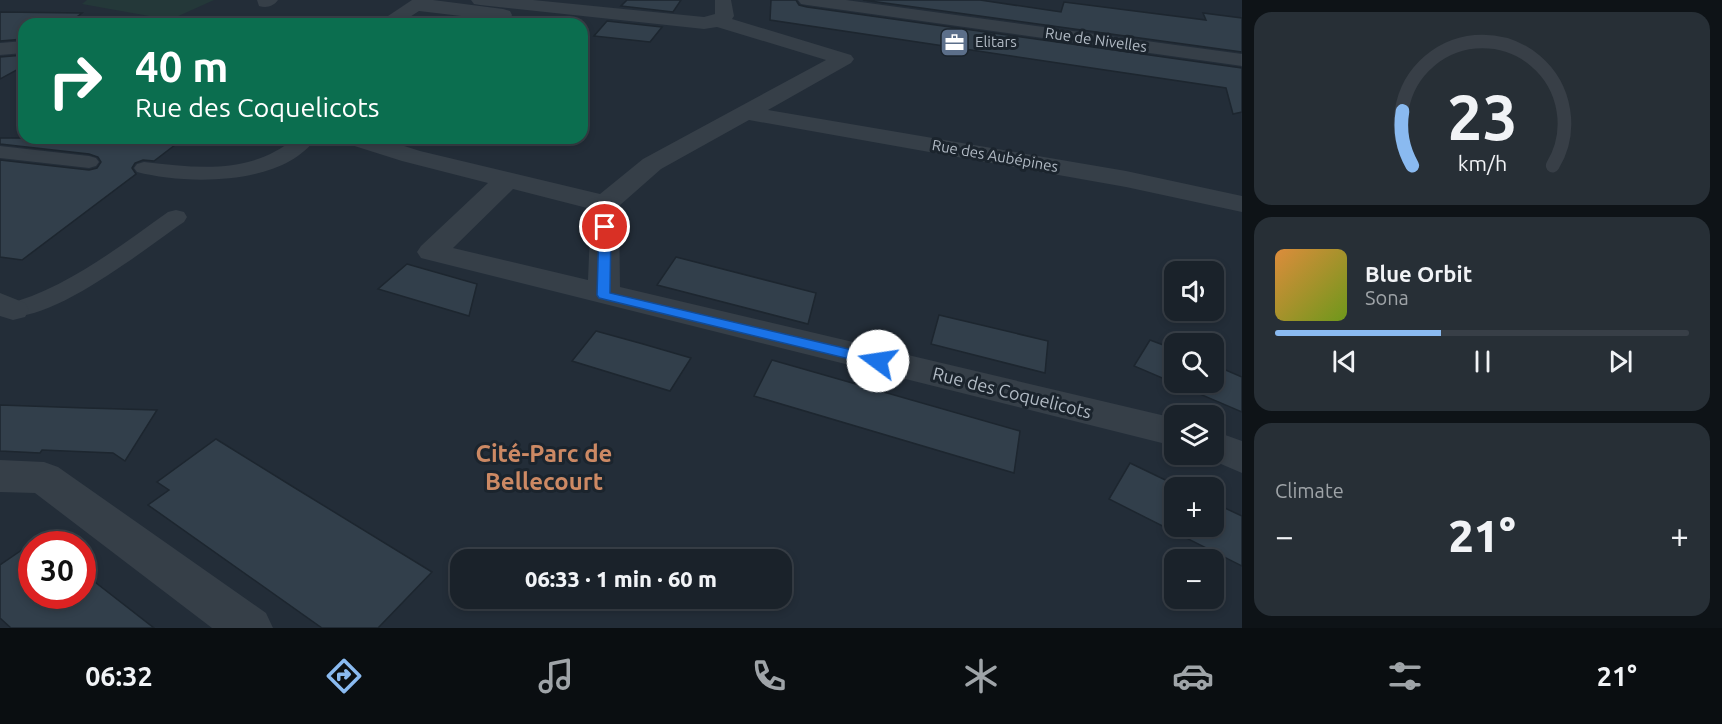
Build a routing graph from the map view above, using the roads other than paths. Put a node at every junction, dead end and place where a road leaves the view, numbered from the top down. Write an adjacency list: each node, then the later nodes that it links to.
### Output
1 (480, 0): 4 (street)
2 (807, 0): 9 (street, Rue de Nivelles)
3 (420, 3): 4 (street); 6 (street)
4 (543, 6): 5 (street)
5 (721, 10): 10 (street)
6 (396, 18)
7 (18, 48): 8 (street)
8 (0, 49)
9 (1242, 60)
10 (747, 113): 17 (street); 18 (street, Rue des Aubépines)
11 (300, 144): 15 (lane)
12 (373, 144): 16 (street)
13 (0, 152): 14 (lane)
14 (89, 162)
15 (144, 168)
16 (507, 180): 17 (street); 20 (street, Rue des Coquelicots)
17 (605, 204): 20 (street)
18 (1242, 204)
19 (176, 217): 21 (lane)
20 (604, 295): 22 (street, Rue des Coquelicots)
21 (6, 307)
22 (1164, 430)
23 (1224, 450): 24 (street)
24 (1242, 458)
25 (0, 476): 26 (street)
26 (249, 628)

